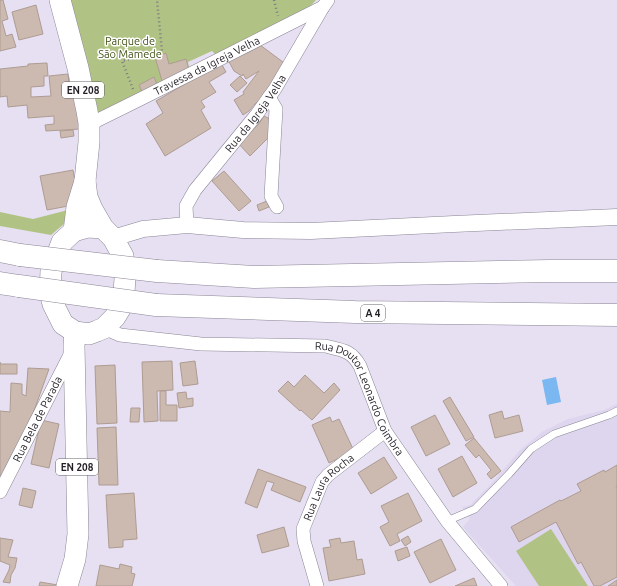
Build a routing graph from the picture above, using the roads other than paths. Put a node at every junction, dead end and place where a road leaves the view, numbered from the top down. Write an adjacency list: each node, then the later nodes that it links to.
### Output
1 (60, 0): 4 (main road, EN 208)
2 (326, 3): 3 (street, Rua da Igreja Velha); 4 (street, Travessa da Igreja Velha)
3 (269, 97): 6 (street); 8 (street, Rua da Igreja Velha)
4 (88, 123): 5 (main road, EN 208)
5 (85, 181): 9 (main road); 10 (main road, EN 208)
6 (276, 207)
7 (617, 217): 8 (street)
8 (186, 225): 10 (street)
9 (74, 231): 10 (main road); 16 (main road)
10 (108, 233): 15 (main road, EN 208)
11 (10, 253): 12 (highway, bridge)
12 (617, 271)
13 (10, 284): 14 (highway, A 4, bridge)
14 (617, 315)
15 (104, 328): 16 (main road); 18 (street, Rua Doutor Leonardo Coimbra)
16 (75, 339): 19 (street, Rua Bela de Parada); 22 (main road, EN 208)
17 (617, 411): 20 (lane)
18 (385, 431): 20 (street, Rua Doutor Leonardo Coimbra); 21 (street, Rua Laura Rocha)
19 (0, 492)
20 (447, 521): 23 (street, Rua Doutor Leonardo Coimbra)
21 (314, 585)
22 (67, 586)
23 (501, 586)

